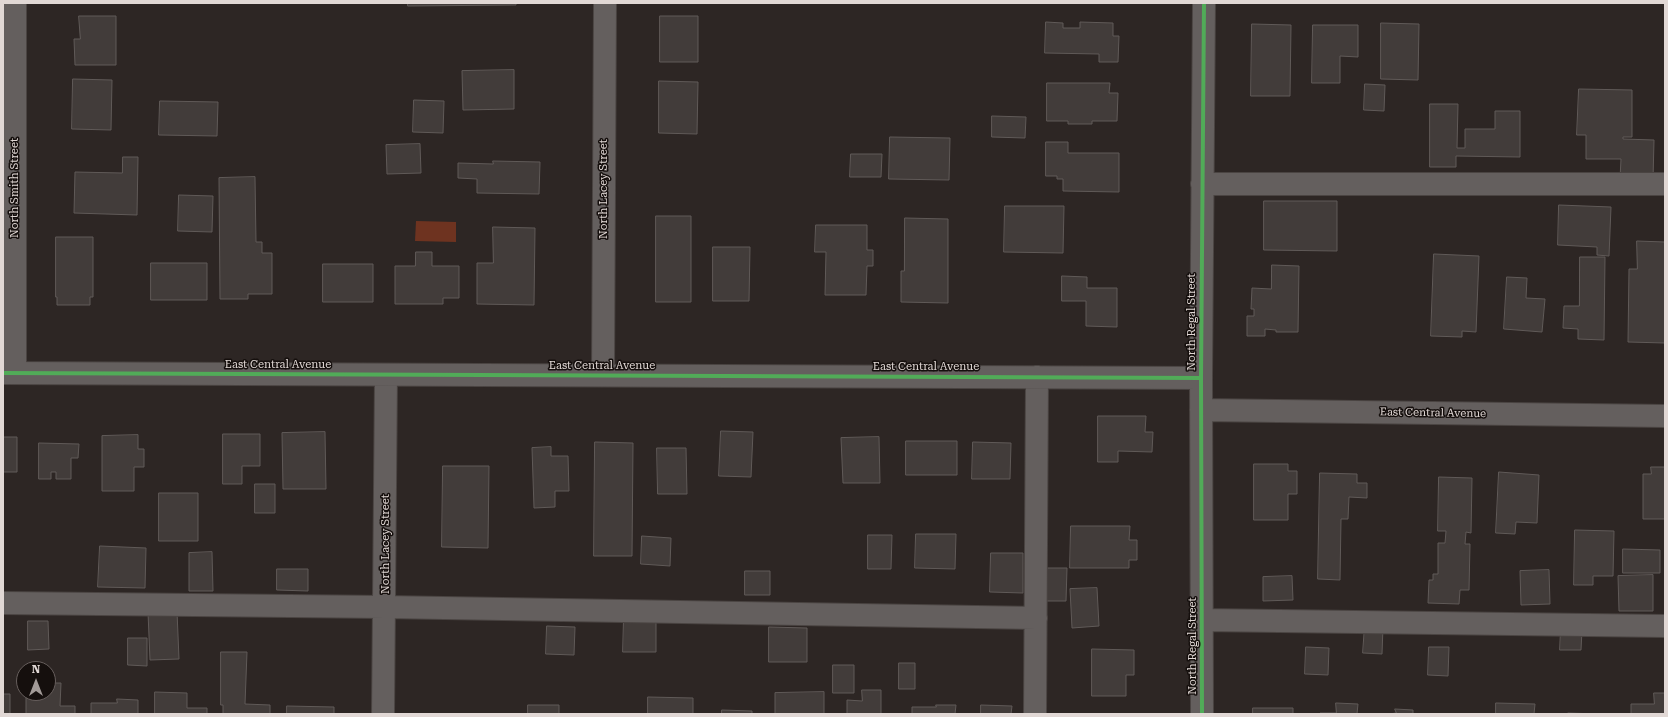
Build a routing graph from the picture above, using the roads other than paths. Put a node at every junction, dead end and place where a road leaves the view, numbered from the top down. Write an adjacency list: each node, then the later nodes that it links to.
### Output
1 (15, 3): 6 (street, North Smith Street)
2 (604, 3): 8 (street, North Lacey Street)
3 (1204, 3): 4 (street, North Regal Street)
4 (1202, 184): 5 (street); 10 (street, North Regal Street)
5 (1665, 184)
6 (9, 373): 7 (street, East Central Avenue)
7 (386, 375): 8 (street, East Central Avenue); 14 (street, North Lacey Street)
8 (603, 375): 9 (street, East Central Avenue)
9 (1036, 377): 10 (street, East Central Avenue); 15 (street)
10 (1201, 378): 11 (street, North Regal Street)
11 (1201, 410): 12 (street, East Central Avenue); 16 (street, North Regal Street)
12 (1665, 416)
13 (3, 604): 14 (street)
14 (385, 607): 15 (street); 18 (street, North Lacey Street)
15 (1036, 618): 19 (street)
16 (1202, 620): 17 (street); 20 (street, North Regal Street)
17 (1665, 626)
18 (383, 714)
19 (1035, 714)
20 (1202, 714)

